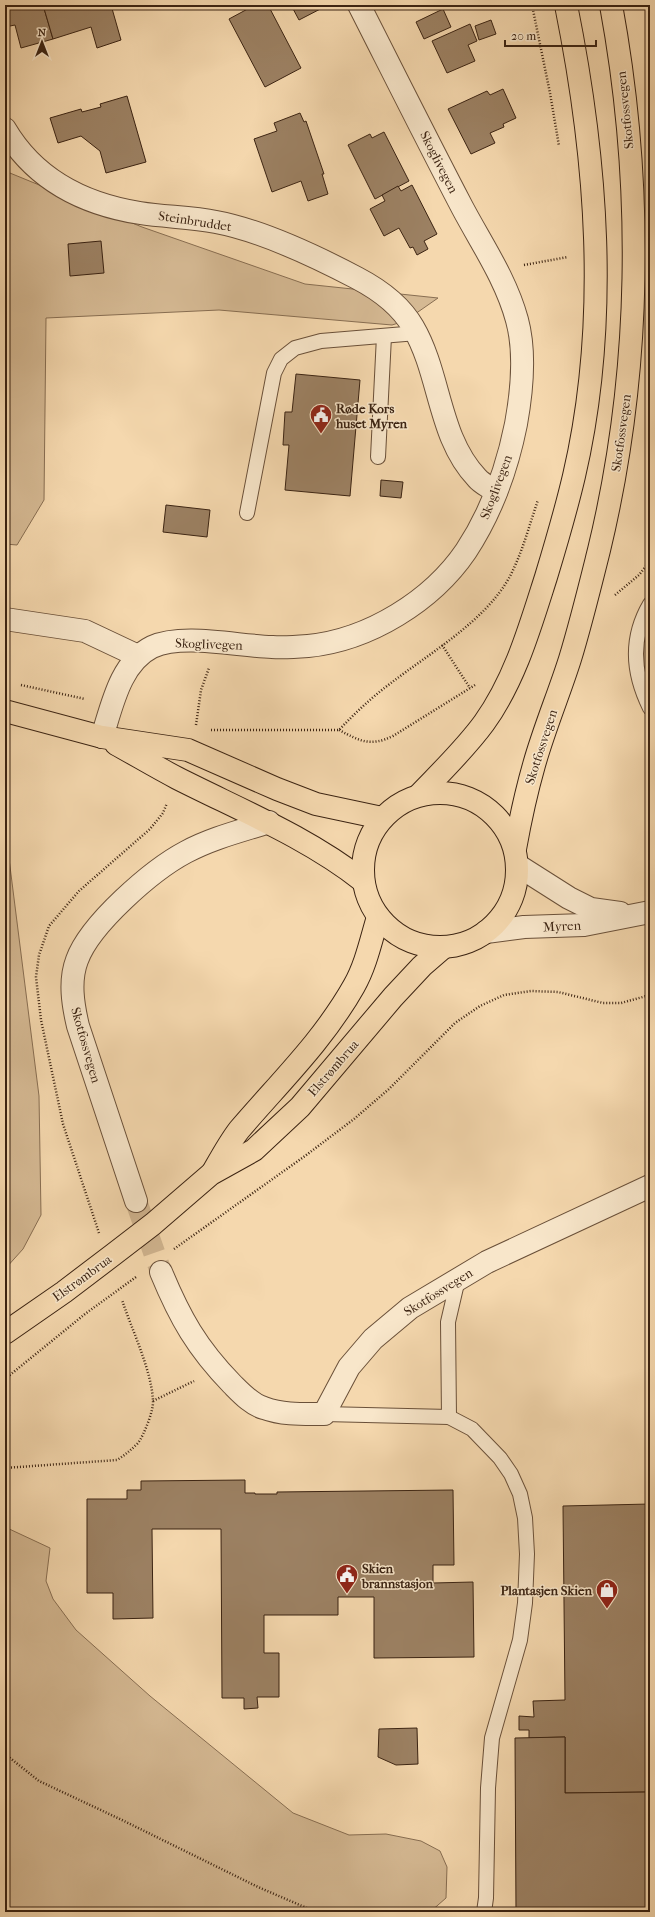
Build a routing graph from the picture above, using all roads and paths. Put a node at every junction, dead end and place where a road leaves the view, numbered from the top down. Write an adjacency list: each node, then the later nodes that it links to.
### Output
1 (359, 5): 10 (street, Skoglivegen)
2 (532, 5): 6 (path)
3 (566, 5): 36 (main road)
4 (611, 5): 39 (main road, Skotfossvegen)
5 (5, 129): 12 (street, Steinbruddet)
6 (560, 152)
7 (568, 250): 8 (path)
8 (569, 257): 9 (path); 10 (path)
9 (569, 265)
10 (496, 269): 14 (street, Skoglivegen)
11 (384, 336): 12 (lane); 13 (lane); 16 (lane)
12 (420, 340): 14 (street, Steinbruddet)
13 (378, 457)
14 (496, 492): 21 (street, Skoglivegen)
15 (541, 492): 22 (path)
16 (247, 513)
17 (650, 561): 18 (path)
18 (614, 596)
19 (650, 604): 30 (lane)
20 (5, 620): 23 (street)
21 (217, 642): 23 (street, Skoglivegen); 32 (path)
22 (442, 645): 28 (path); 34 (path)
23 (138, 656): 29 (street, Skoglivegen)
24 (5, 682): 25 (path)
25 (13, 683)
26 (476, 684): 28 (path)
27 (20, 685): 29 (path)
28 (470, 688): 34 (path)
29 (112, 705): 35 (street, Skoglivegen)
30 (650, 708)
31 (5, 711): 35 (main road)
32 (196, 730)
33 (204, 730): 34 (path)
34 (338, 730)
35 (102, 737): 37 (main road); 38 (main road)
36 (419, 795): 37 (main road, Skotfossvegen); 39 (main road)
37 (382, 818): 40 (main road, Skotfossvegen)
38 (269, 822): 40 (main road); 48 (street, Skotfossvegen)
39 (516, 857): 42 (street, Myren); 43 (main road, Skotfossvegen)
40 (363, 881): 41 (main road, Skotfossvegen)
41 (378, 917): 44 (main road, Skotfossvegen); 46 (main road, Elstrømbrua)
42 (645, 918): 43 (street, Myren)
43 (486, 932): 44 (main road, Skotfossvegen)
44 (444, 947): 46 (main road, Elstrømbrua)
45 (650, 995): 49 (path)
46 (211, 1174): 53 (main road, Elstrømbrua)
47 (650, 1186): 51 (street, Skotfossvegen)
48 (136, 1201)
49 (174, 1249)
50 (152, 1272): 54 (street); 55 (path)
51 (458, 1279): 57 (street, Skotfossvegen); 58 (lane)
52 (122, 1300): 56 (path)
53 (5, 1333)
54 (217, 1369): 56 (path); 57 (street)
55 (5, 1379)
56 (153, 1401): 59 (path)
57 (324, 1414): 58 (lane)
58 (449, 1417): 62 (lane)
59 (5, 1468)
60 (5, 1754): 61 (path)
61 (316, 1912)
62 (484, 1912)

